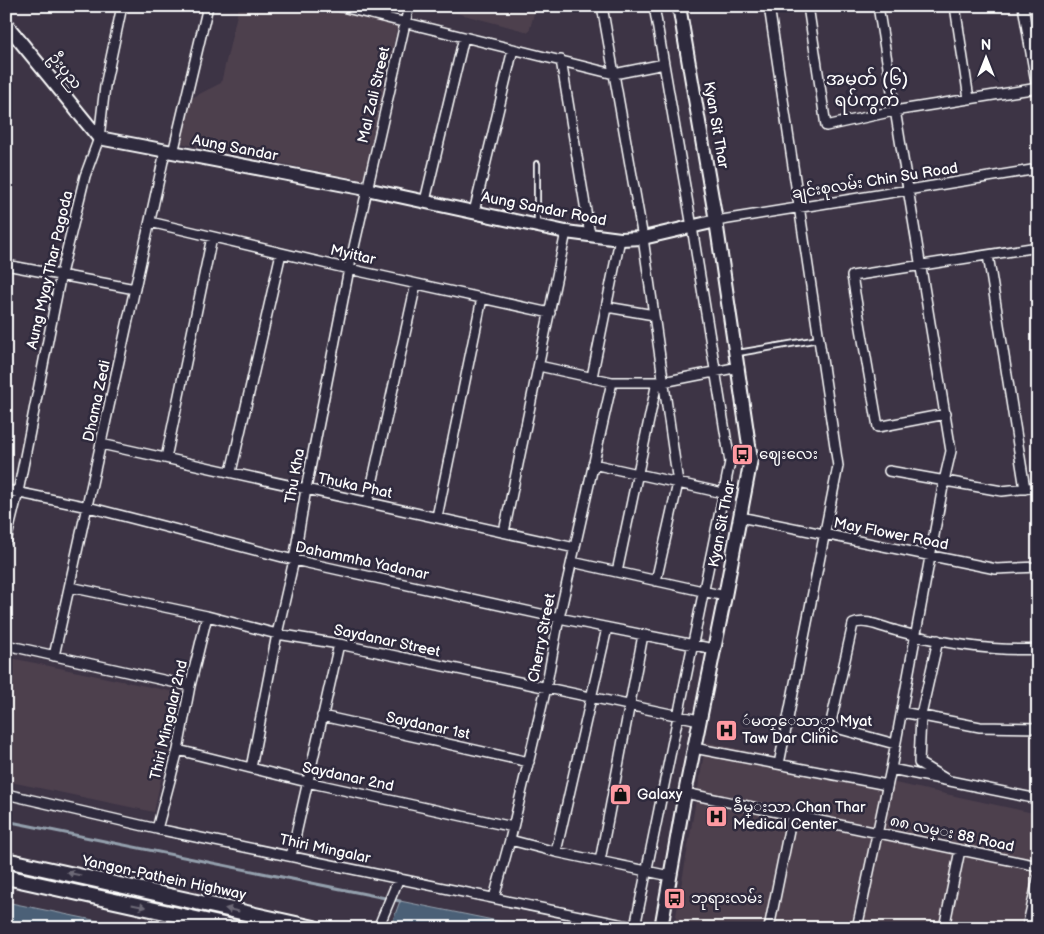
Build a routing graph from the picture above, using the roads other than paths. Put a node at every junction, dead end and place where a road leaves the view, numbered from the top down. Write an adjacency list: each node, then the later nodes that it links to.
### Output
1 (122, 6): 23 (street, Aung Myay Thar Pagoda)
2 (208, 6): 24 (street, Dhama Zedi)
3 (338, 6): 14 (street)
4 (409, 6): 14 (street, Mal Zali Street)
5 (602, 6): 19 (street)
6 (654, 6): 18 (street)
7 (679, 6): 34 (main road, Kyan Sit Thar)
8 (769, 6): 32 (street)
9 (808, 6): 22 (street)
10 (878, 6): 22 (street)
11 (955, 6): 21 (street)
12 (1023, 6): 20 (street)
13 (6, 24): 23 (main road, ဦးပုည)
14 (406, 24): 15 (street); 28 (street, Mal Zali Street)
15 (464, 37): 16 (street); 31 (street)
16 (513, 49): 17 (street); 33 (street)
17 (561, 60): 19 (street); 39 (street)
18 (664, 64): 19 (street); 37 (street)
19 (614, 74): 41 (street)
20 (1037, 88): 21 (street)
21 (969, 99): 22 (street)
22 (894, 112): 29 (street)
23 (99, 138): 24 (main road, Aung Sandar); 49 (street, Aung Myay Thar Pagoda)
24 (169, 152): 28 (main road, Aung Sandar); 35 (street, Dhama Zedi)
25 (537, 164): 36 (lane)
26 (1038, 169): 29 (street, ချင်းစုလမ်း Chin Su Road)
27 (6, 182): 30 (street)
28 (366, 189): 31 (main road, Aung Sandar Road); 48 (street, Thu Kha)
29 (908, 190): 32 (street, ချင်းစုလမ်း Chin Su Road); 47 (street)
30 (6, 193)
31 (425, 201): 33 (main road, Aung Sandar Road)
32 (799, 208): 34 (street, ချင်းစုလမ်း Chin Su Road); 56 (street)
33 (474, 212): 36 (main road, Aung Sandar Road)
34 (716, 221): 37 (main road, Aung Sandar Road); 57 (main road, Kyan Sit Thar)
35 (150, 222): 40 (street, Myittar); 51 (street, Dhama Zedi)
36 (537, 226): 38 (main road, Aung Sandar Road)
37 (692, 227): 41 (main road, Aung Sandar Road); 60 (street)
38 (566, 232): 39 (main road, Aung Sandar Road); 54 (street)
39 (590, 235): 42 (main road, Aung Sandar Road)
40 (212, 237): 44 (street, Myittar); 66 (street)
41 (643, 238): 42 (main road, Aung Sandar Road); 55 (street)
42 (620, 239): 53 (street)
43 (1038, 247): 45 (street)
44 (281, 253): 48 (street, Myittar); 69 (street)
45 (988, 255): 47 (street); 75 (street)
46 (6, 265): 49 (street)
47 (920, 265): 64 (street); 64 (street)
48 (349, 269): 50 (street, Myittar); 74 (street, Thu Kha)
49 (61, 274): 51 (street); 77 (street, Aung Myay Thar Pagoda)
50 (416, 284): 52 (street, Myittar); 79 (street)
51 (135, 289): 65 (street, Dhama Zedi)
52 (482, 298): 54 (street, Myittar); 81 (street)
53 (607, 307): 55 (street); 61 (street)
54 (550, 313): 58 (street)
55 (654, 315): 63 (street)
56 (819, 339): 57 (lane); 84 (street)
57 (736, 353): 59 (main road, Kyan Sit Thar)
58 (539, 366): 61 (street); 83 (street)
59 (739, 367): 60 (street); 82 (main road, Kyan Sit Thar)
60 (716, 371): 63 (street); 78 (street)
61 (592, 377): 62 (street)
62 (612, 382): 63 (street); 67 (street, Cherry Street)
63 (660, 382): 70 (street); 72 (street)
64 (946, 414): 71 (street)
65 (101, 444): 66 (street, Thuka Phat); 80 (street, Dhama Zedi)
66 (166, 458): 69 (street, Thuka Phat)
67 (594, 464): 70 (street); 86 (street, Cherry Street)
68 (889, 471): 71 (street)
69 (231, 472): 74 (street, Thuka Phat)
70 (638, 474): 72 (street); 91 (street)
71 (944, 480): 75 (street); 87 (street)
72 (678, 483): 78 (street); 92 (street)
73 (1038, 486): 75 (street)
74 (306, 489): 79 (street, Thuka Phat); 88 (street, Thu Kha)
75 (1025, 489)
76 (6, 490): 77 (street, Dahammha Yadanar)
77 (18, 492): 80 (street, Dahammha Yadanar); 85 (street, Aung Myay Thar Pagoda)
78 (723, 493): 94 (street)
79 (368, 502): 81 (street, Thuka Phat)
80 (88, 508): 88 (street, Dahammha Yadanar); 93 (street, Dhama Zedi)
81 (437, 517): 83 (street, Thuka Phat)
82 (740, 517): 84 (street, May Flower Road); 95 (main road, Kyan Sit Thar)
83 (504, 532): 86 (street, Thuka Phat)
84 (824, 534): 87 (street, May Flower Road); 123 (street)
85 (6, 541)
86 (575, 548): 89 (street, Cherry Street)
87 (931, 556): 90 (street, May Flower Road); 101 (street)
88 (294, 560): 97 (street, Dahammha Yadanar); 99 (street, Thu Kha)
89 (572, 562): 91 (street); 97 (street, Cherry Street)
90 (1038, 568)
91 (617, 572): 92 (street)
92 (656, 581): 94 (street)
93 (70, 587): 96 (street, Saydanar Street); 108 (street, Dhama Zedi)
94 (703, 592): 95 (street); 104 (street)
95 (725, 596): 106 (main road, Kyan Sit Thar)
96 (207, 616): 99 (street, Saydanar Street); 109 (street, Thiri Mingalar 2nd)
97 (559, 618): 98 (street, Dahammha Yadanar); 110 (street, Cherry Street)
98 (607, 628): 100 (street, Dahammha Yadanar); 111 (street)
99 (277, 634): 103 (street, Saydanar Street); 124 (street, Thu Kha)
100 (643, 635): 104 (street, Dahammha Yadanar); 112 (street)
101 (916, 636): 102 (street); 113 (street); 119 (street)
102 (938, 640): 107 (street); 114 (street)
103 (339, 644): 110 (street, Saydanar Street); 115 (street)
104 (692, 645): 106 (street, Dahammha Yadanar); 116 (street)
105 (6, 646): 108 (street)
106 (714, 649): 117 (main road, Kyan Sit Thar)
107 (1038, 649)
108 (54, 656): 109 (street)
109 (190, 686): 121 (street, Thiri Mingalar 2nd)
110 (546, 688): 111 (street, Saydanar Street); 122 (street, Cherry Street)
111 (591, 697): 112 (street, Saydanar Street); 138 (street)
112 (629, 706): 116 (street, Saydanar Street); 141 (street)
113 (902, 712): 114 (street); 119 (street)
114 (921, 715): 118 (street); 126 (street)
115 (322, 716): 122 (street, Saydanar 1st); 127 (street)
116 (678, 716): 117 (street, Saydanar Street); 143 (street)
117 (700, 720): 120 (main road, Kyan Sit Thar)
118 (1038, 728)
119 (895, 744): 125 (street)
120 (694, 748): 123 (street); 129 (main road, Kyan Sit Thar)
121 (178, 750): 124 (street, Saydanar 2nd); 134 (street, Thiri Mingalar 2nd)
122 (528, 762): 133 (street, Cherry Street)
123 (780, 764): 128 (street)
124 (251, 768): 127 (street, Saydanar 2nd)
125 (891, 769): 126 (street); 128 (street)
126 (949, 781): 131 (street)
127 (307, 782): 133 (street, Saydanar 2nd); 139 (street)
128 (887, 785): 135 (street)
129 (684, 793): 132 (street, ၈၈ လမ္း 88 Road); 144 (main road, Kyan Sit Thar)
130 (6, 794): 134 (street, Thiri Mingalar)
131 (1038, 799)
132 (792, 815): 135 (street, ၈၈ လမ္း 88 Road); 154 (street)
133 (513, 827): 136 (street, Cherry Street)
134 (157, 829): 139 (street, Thiri Mingalar)
135 (878, 833): 137 (street, ၈၈ လမ္း 88 Road); 155 (street)
136 (510, 840): 138 (street); 148 (street, Cherry Street)
137 (960, 850): 142 (street, ၈၈ လမ္း 88 Road); 156 (street)
138 (556, 852): 141 (street)
139 (291, 856): 146 (street, Thiri Mingalar)
140 (6, 860): 151 (main road, Yangon-Pathein Highway, one-way to 140)
141 (600, 861): 143 (street)
142 (1038, 866)
143 (646, 871): 144 (street); 149 (street)
144 (670, 876): 153 (main road, Kyan Sit Thar)
145 (6, 877): 150 (main road, one-way to 150)
146 (399, 878): 148 (street, Thiri Mingalar); 152 (street)
147 (1038, 879): 157 (street)
148 (494, 898): 149 (street, Thiri Mingalar)
149 (636, 927)
150 (237, 928)
151 (314, 928)
152 (378, 928)
153 (661, 928)
154 (769, 928)
155 (857, 928)
156 (944, 928)
157 (1027, 928)

